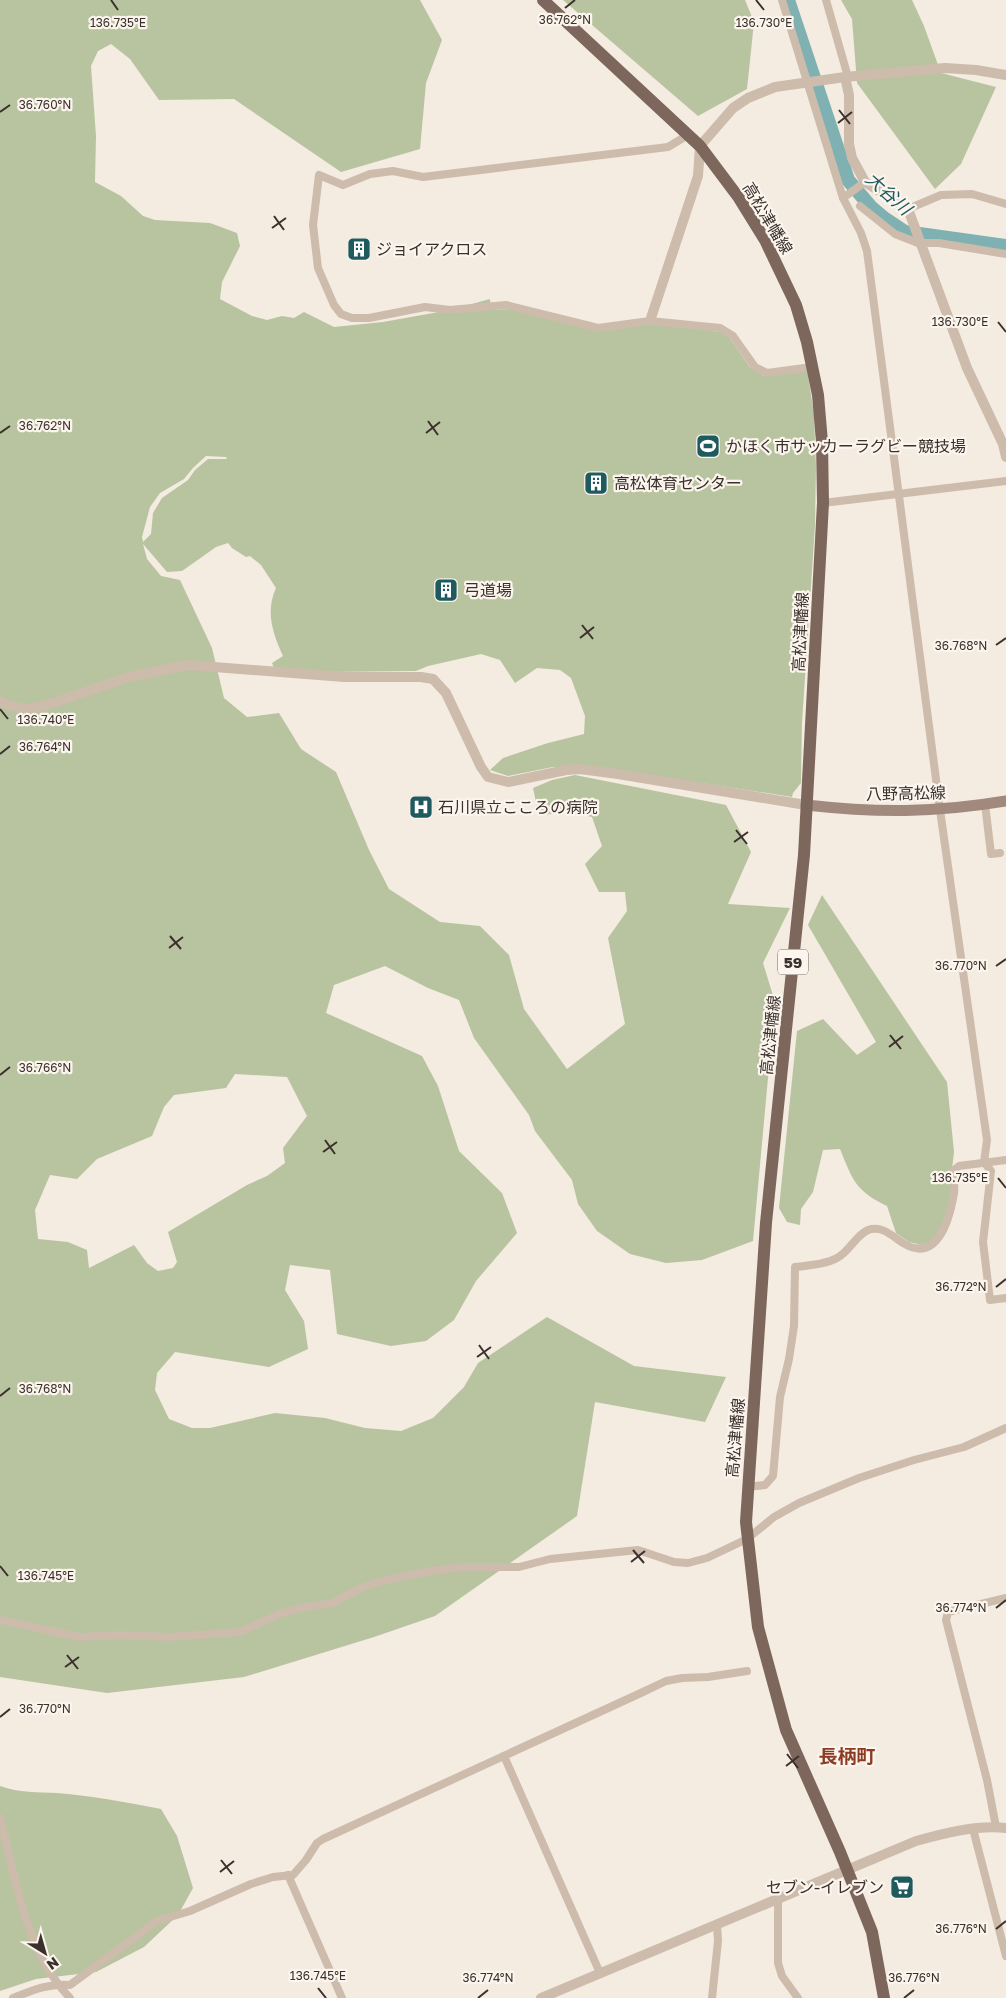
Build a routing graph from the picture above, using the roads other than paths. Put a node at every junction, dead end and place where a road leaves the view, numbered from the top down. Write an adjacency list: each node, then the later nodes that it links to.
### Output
1 (543, 0): 7 (main road, 高松津幡線 / 59)
2 (782, 0): 6 (street)
3 (826, 0): 5 (street)
4 (1006, 75): 5 (street)
5 (846, 77): 6 (street); 9 (street)
6 (807, 83): 8 (street); 10 (street)
7 (688, 134): 8 (main road, 高松津幡線 / 59); 16 (street)
8 (700, 146): 16 (street); 17 (main road, 高松津幡線 / 59)
9 (862, 184): 10 (street); 13 (street)
10 (844, 197): 20 (street)
11 (1006, 204): 13 (street)
12 (860, 206): 14 (street)
13 (908, 209): 14 (street)
14 (921, 242): 15 (street); 18 (street)
15 (1006, 254)
16 (650, 321): 17 (street)
17 (812, 367): 21 (main road, 高松津幡線 / 59)
18 (1006, 457)
19 (1006, 481): 20 (street)
20 (899, 493): 21 (street); 26 (street)
21 (822, 503): 25 (main road, 高松津幡線 / 59)
22 (0, 701): 25 (street)
23 (1006, 801): 24 (main road, 八野高松線)
24 (985, 804): 26 (main road, 八野高松線); 27 (street)
25 (806, 805): 26 (main road, 八野高松線); 32 (main road, 高松津幡線 / 59)
26 (940, 810): 29 (street)
27 (1000, 853)
28 (1006, 1160): 29 (street)
29 (984, 1162): 30 (street); 32 (street)
30 (1006, 1298)
31 (1006, 1428): 33 (street)
32 (747, 1487): 33 (main road, 高松津幡線 / 59)
33 (748, 1538): 35 (street); 41 (main road, 高松津幡線 / 59)
34 (1006, 1598): 39 (street)
35 (0, 1620)
36 (747, 1670): 37 (street)
37 (504, 1756): 42 (street); 46 (street)
38 (0, 1818): 47 (street)
39 (1001, 1827): 40 (street)
40 (973, 1829): 41 (street); 45 (street)
41 (848, 1870): 43 (street); 54 (main road, 高松津幡線 / 59)
42 (288, 1875): 47 (street); 50 (street)
43 (778, 1899): 44 (street); 53 (street)
44 (717, 1925): 46 (street); 52 (street)
45 (1006, 1956)
46 (600, 1973): 51 (street)
47 (56, 1984): 48 (street); 49 (street)
48 (13, 1998)
49 (70, 1998)
50 (342, 1998)
51 (541, 1998)
52 (712, 1998)
53 (798, 1998)
54 (884, 1998)

